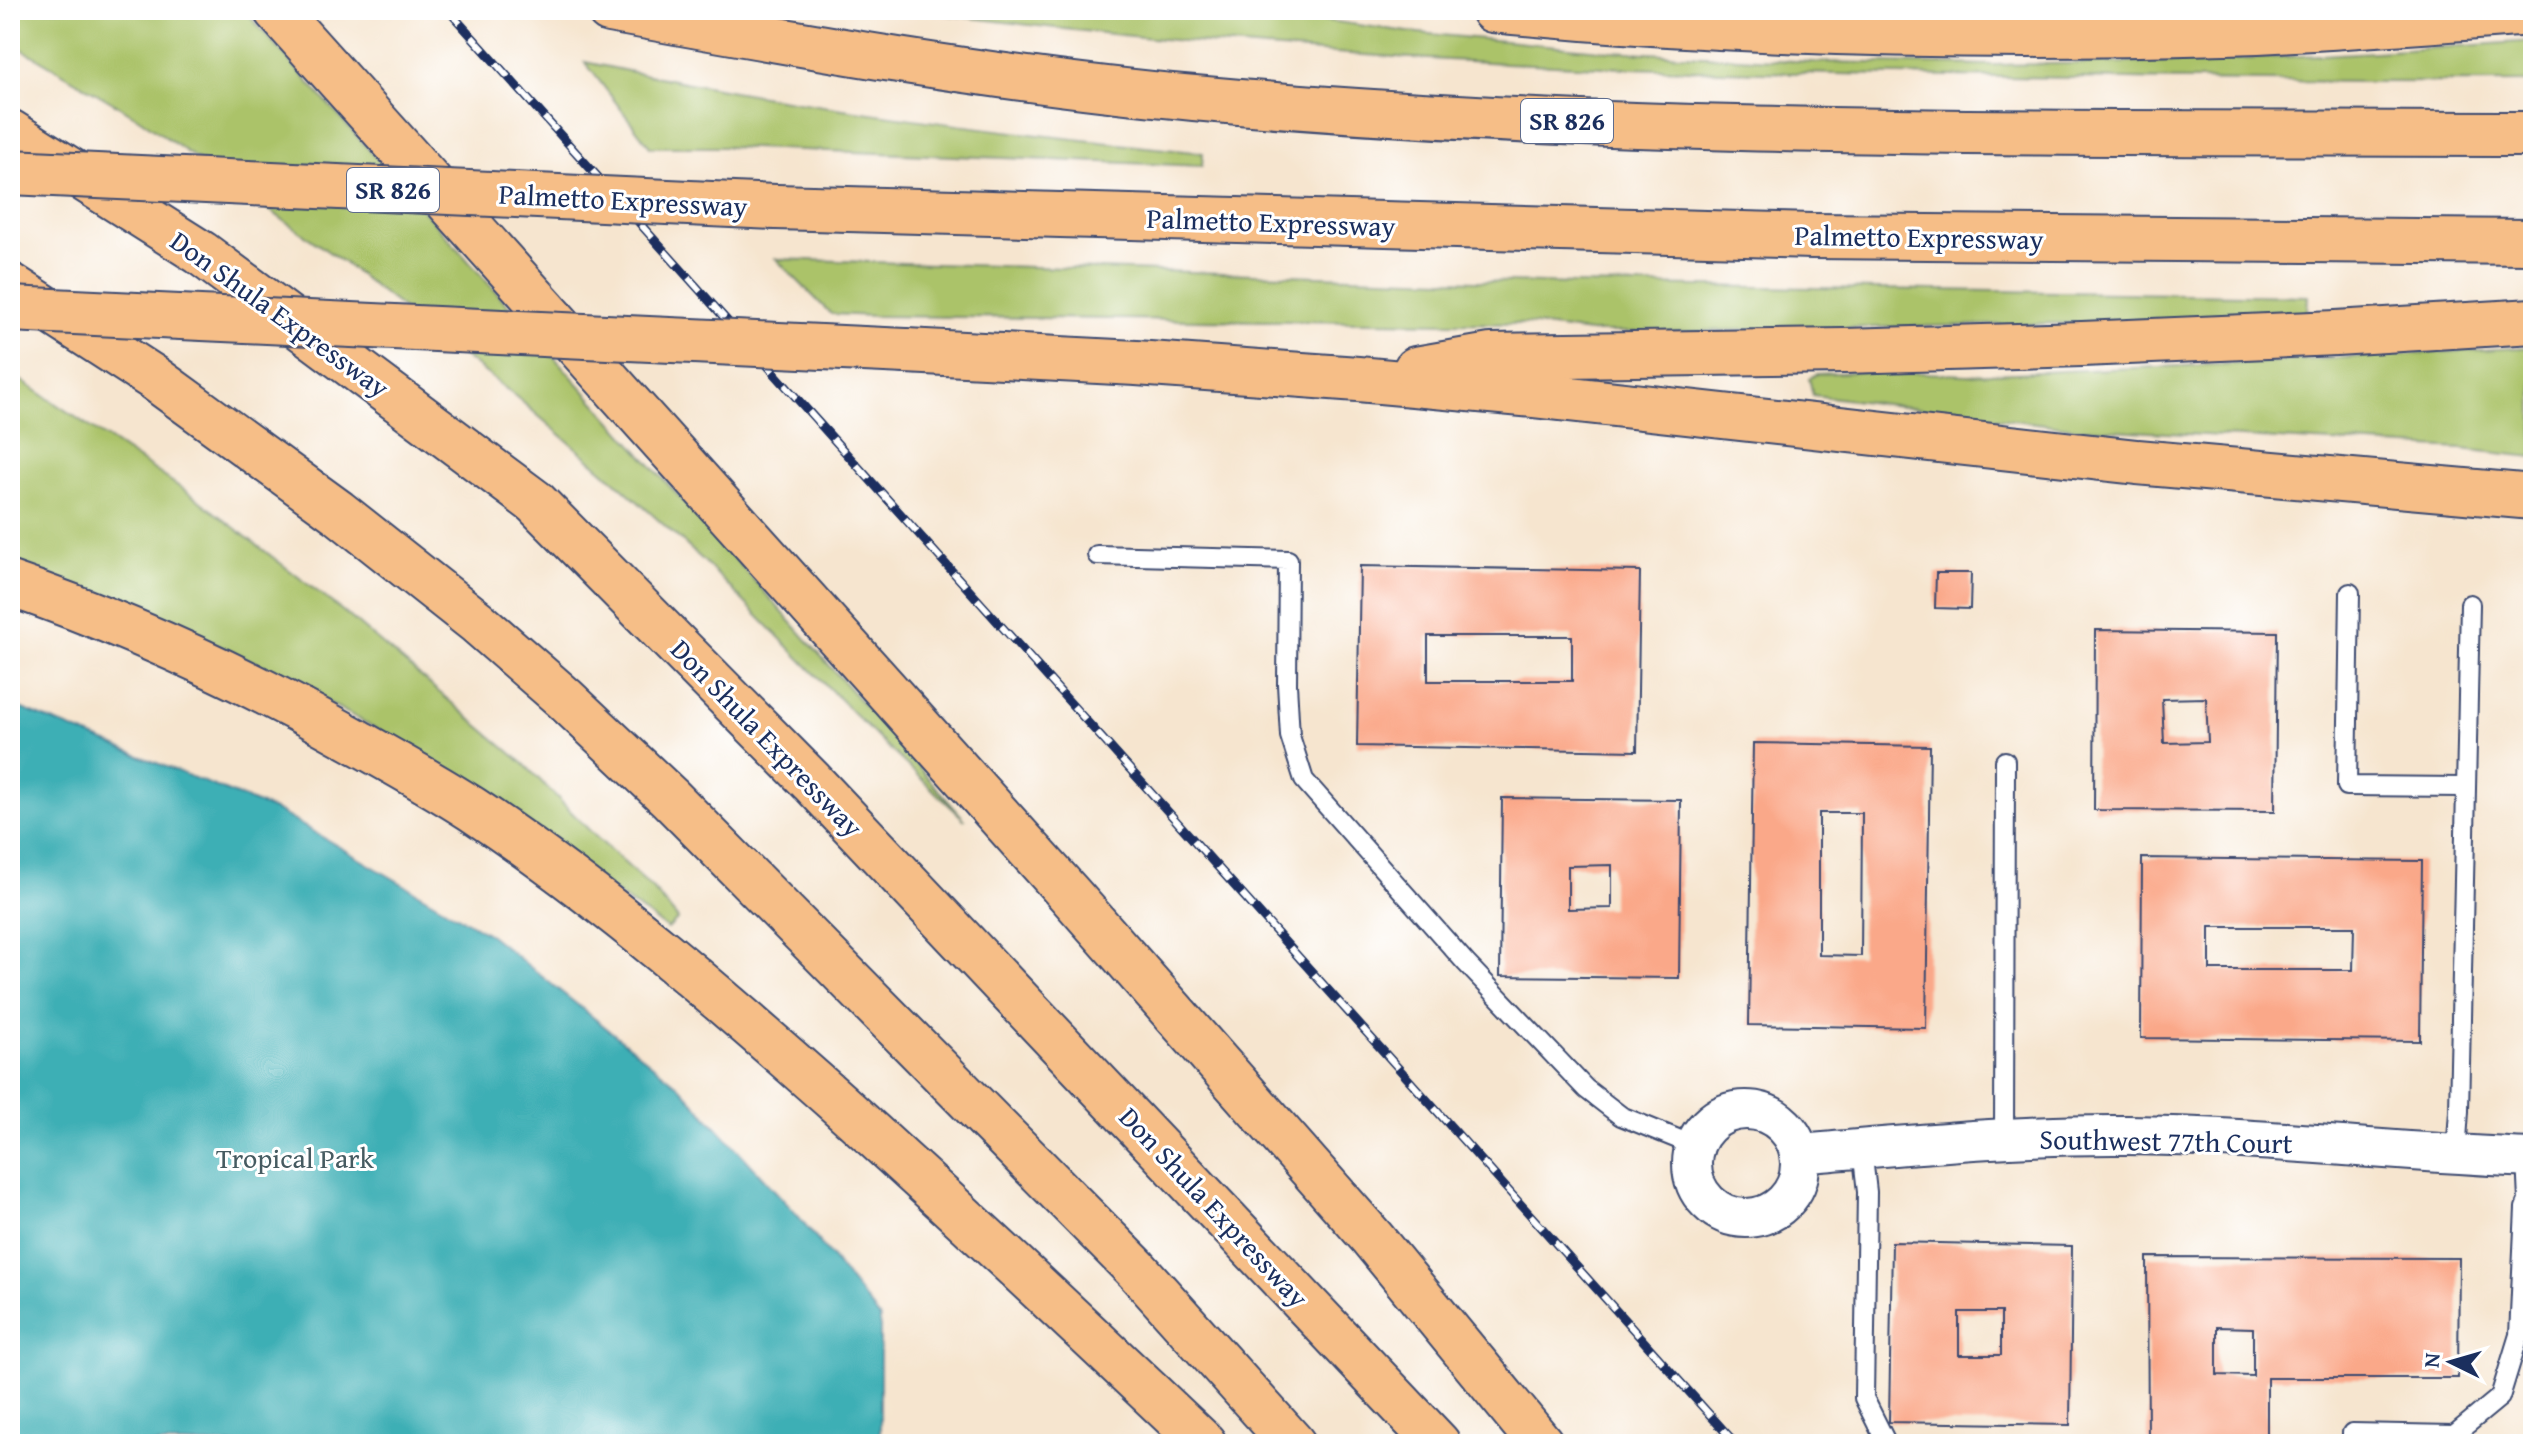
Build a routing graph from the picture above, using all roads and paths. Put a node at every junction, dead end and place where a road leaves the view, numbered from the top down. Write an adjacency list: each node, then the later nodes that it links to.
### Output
1 (276, 10): 30 (highway)
2 (609, 10): 6 (highway, SR 826)
3 (1493, 10): 4 (highway)
4 (2533, 13)
5 (10, 132): 29 (highway, Don Shula Expressway)
6 (2533, 134)
7 (10, 172): 8 (highway, Palmetto Expressway / SR 826, bridge)
8 (2533, 242)
9 (10, 285): 28 (highway)
10 (10, 309): 12 (highway, bridge)
11 (2533, 321): 12 (highway)
12 (1358, 379): 13 (highway)
13 (2533, 497)
14 (1097, 555): 21 (lane)
15 (10, 584): 27 (highway)
16 (2350, 593): 19 (lane)
17 (2470, 604): 19 (lane)
18 (2005, 761): 20 (lane)
19 (2464, 787): 24 (lane)
20 (2004, 1138): 22 (street, Southwest 77th Court); 24 (street, Southwest 77th Court)
21 (1695, 1146): 23 (street); 23 (street)
22 (1862, 1149): 23 (street, Southwest 77th Court); 31 (lane)
23 (1799, 1154)
24 (2456, 1154): 25 (street, Southwest 77th Court)
25 (2530, 1158): 26 (lane)
26 (2454, 1440): 32 (lane)
27 (1204, 1444)
28 (1293, 1444)
29 (1438, 1444)
30 (1541, 1444)
31 (1887, 1444)
32 (2352, 1444)

